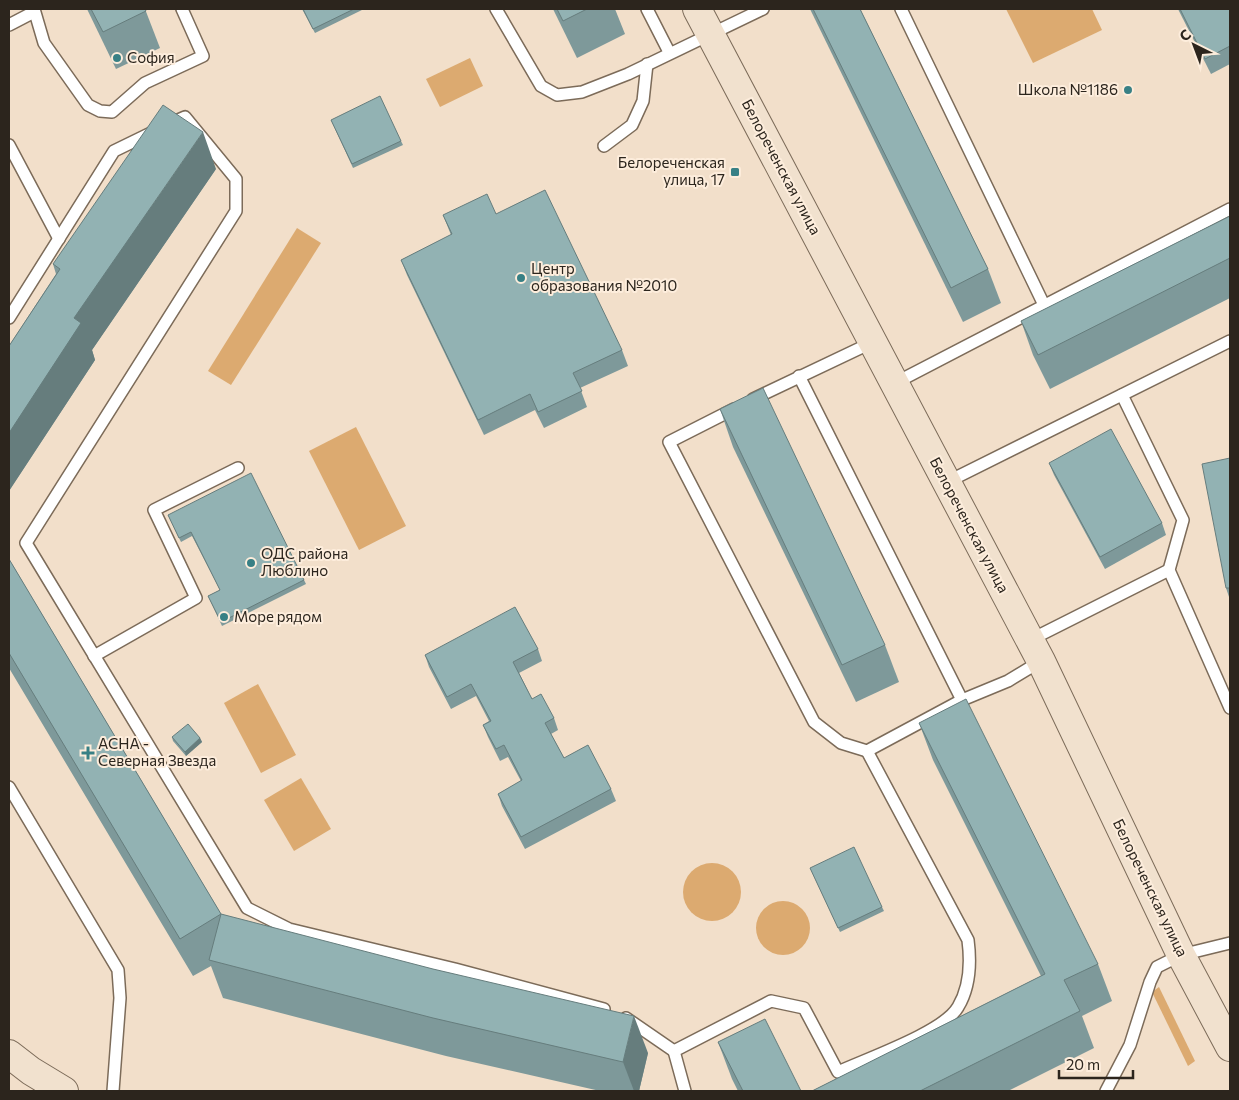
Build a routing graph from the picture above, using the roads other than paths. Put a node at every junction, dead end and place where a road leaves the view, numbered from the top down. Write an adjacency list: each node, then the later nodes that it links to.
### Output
1 (182, 9): 7 (lane)
2 (496, 9): 11 (lane)
3 (646, 9): 10 (lane)
4 (697, 9): 9 (street, Белореченская улица)
5 (764, 9): 9 (lane)
6 (901, 9): 16 (lane)
7 (34, 10): 8 (lane)
8 (9, 25)
9 (711, 34): 10 (lane); 19 (street, Белореченская улица)
10 (669, 52): 11 (lane)
11 (647, 64): 13 (lane)
12 (9, 145): 15 (lane)
13 (604, 146)
14 (1230, 209): 16 (lane)
15 (59, 239): 17 (lane); 27 (lane)
16 (1045, 306): 21 (lane)
17 (9, 318)
18 (1230, 340): 22 (lane)
19 (873, 342): 20 (lane); 21 (street, Белореченская улица)
20 (799, 376): 28 (lane); 30 (lane)
21 (895, 383): 24 (street, Белореченская улица)
22 (1122, 394): 24 (lane); 25 (lane)
23 (238, 468): 27 (lane)
24 (947, 482): 26 (street, Белореченская улица)
25 (1169, 570): 26 (lane); 29 (lane)
26 (1035, 650): 28 (lane); 33 (street, Белореченская улица)
27 (94, 656): 35 (lane)
28 (962, 700): 30 (lane)
29 (1230, 708)
30 (867, 751): 35 (lane)
31 (9, 787): 38 (lane)
32 (1230, 943): 33 (lane)
33 (1182, 955): 34 (street, Белореченская улица); 40 (lane)
34 (1230, 1047)
35 (674, 1051): 39 (lane)
36 (9, 1054): 37 (street)
37 (64, 1091)
38 (113, 1091)
39 (686, 1091)
40 (1106, 1091)

